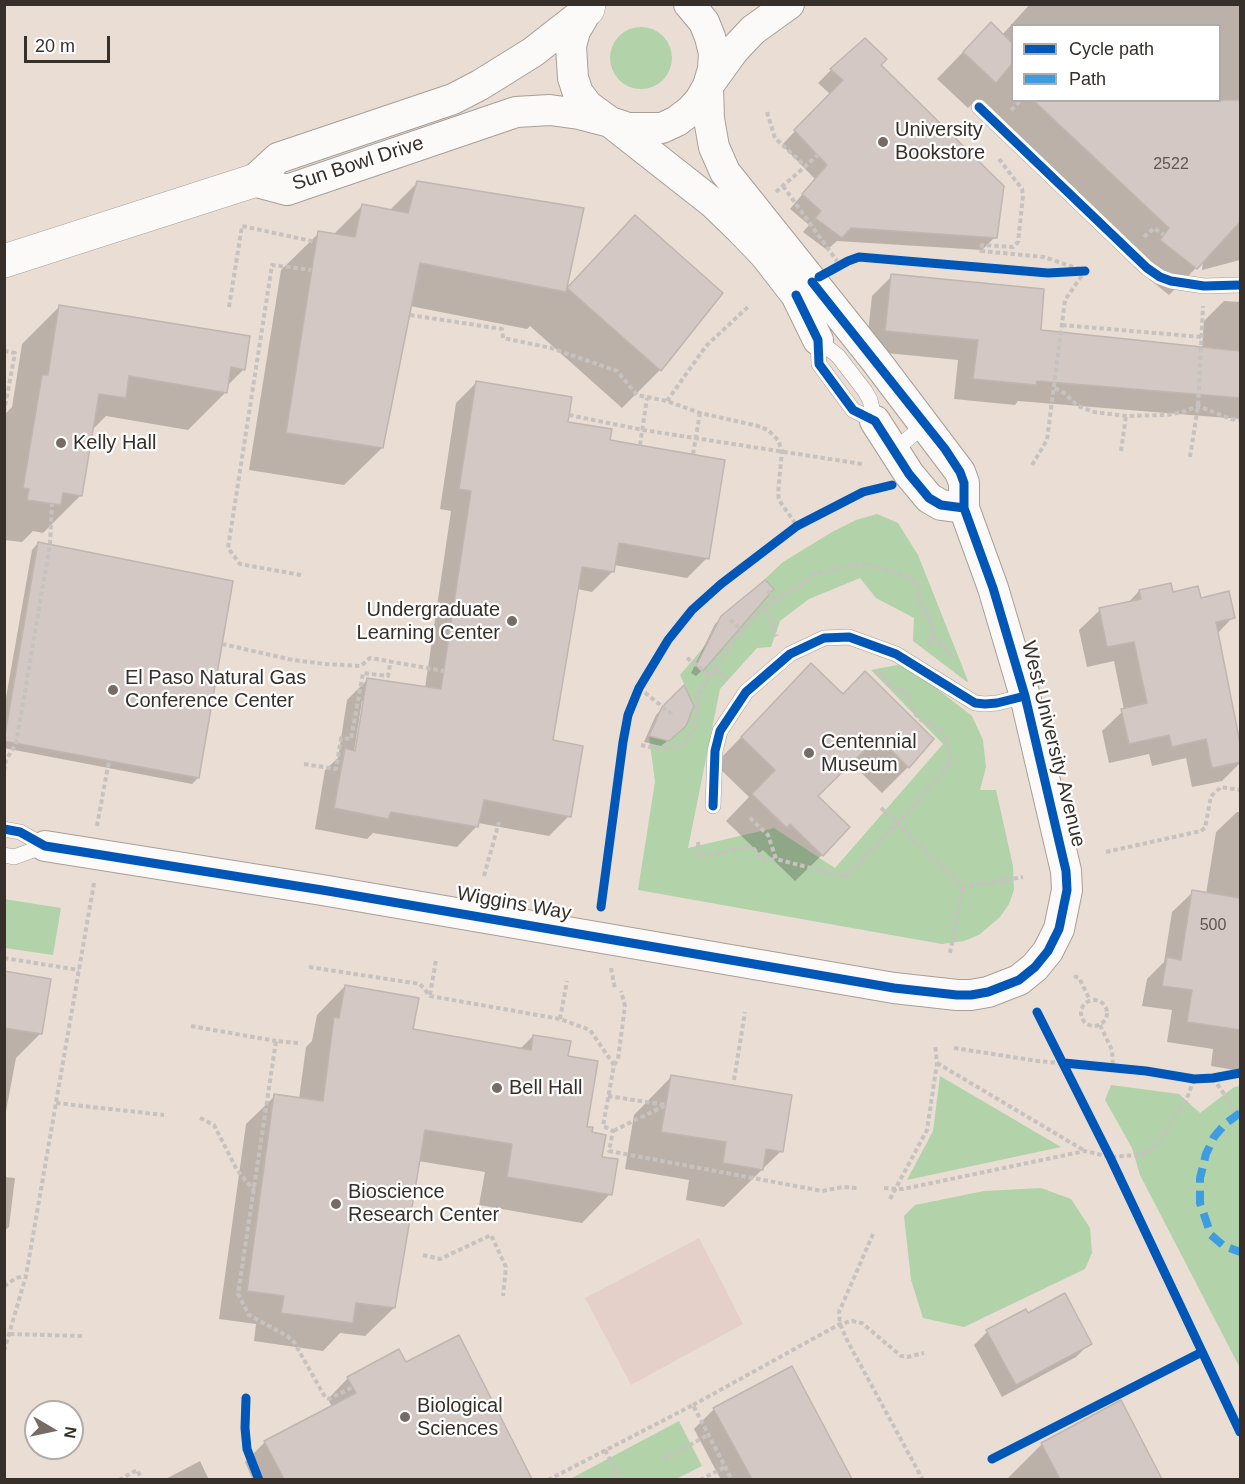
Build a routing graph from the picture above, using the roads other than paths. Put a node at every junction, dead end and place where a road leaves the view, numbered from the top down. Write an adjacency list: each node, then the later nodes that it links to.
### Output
1 (689, 4): 4 (street)
2 (789, 4): 4 (street)
3 (590, 6): 6 (street); 7 (street)
4 (708, 86): 6 (street, Sun Bowl Drive); 12 (street, West University Avenue)
5 (979, 107): 9 (lane)
6 (610, 122): 7 (street, Sun Bowl Drive); 10 (street)
7 (253, 181): 8 (street)
8 (4, 261)
9 (1240, 285)
10 (818, 340): 11 (lane)
11 (875, 421): 13 (street)
12 (924, 424): 13 (lane); 14 (street, West University Avenue)
13 (894, 451): 14 (street)
14 (964, 508): 15 (street, West University Avenue)
15 (1025, 696): 16 (lane); 20 (street, West University Avenue)
16 (713, 806)
17 (4, 829): 18 (lane, Wiggins Way)
18 (45, 846): 19 (lane, Wiggins Way); 20 (street, Wiggins Way)
19 (4, 855)
20 (1018, 980)

